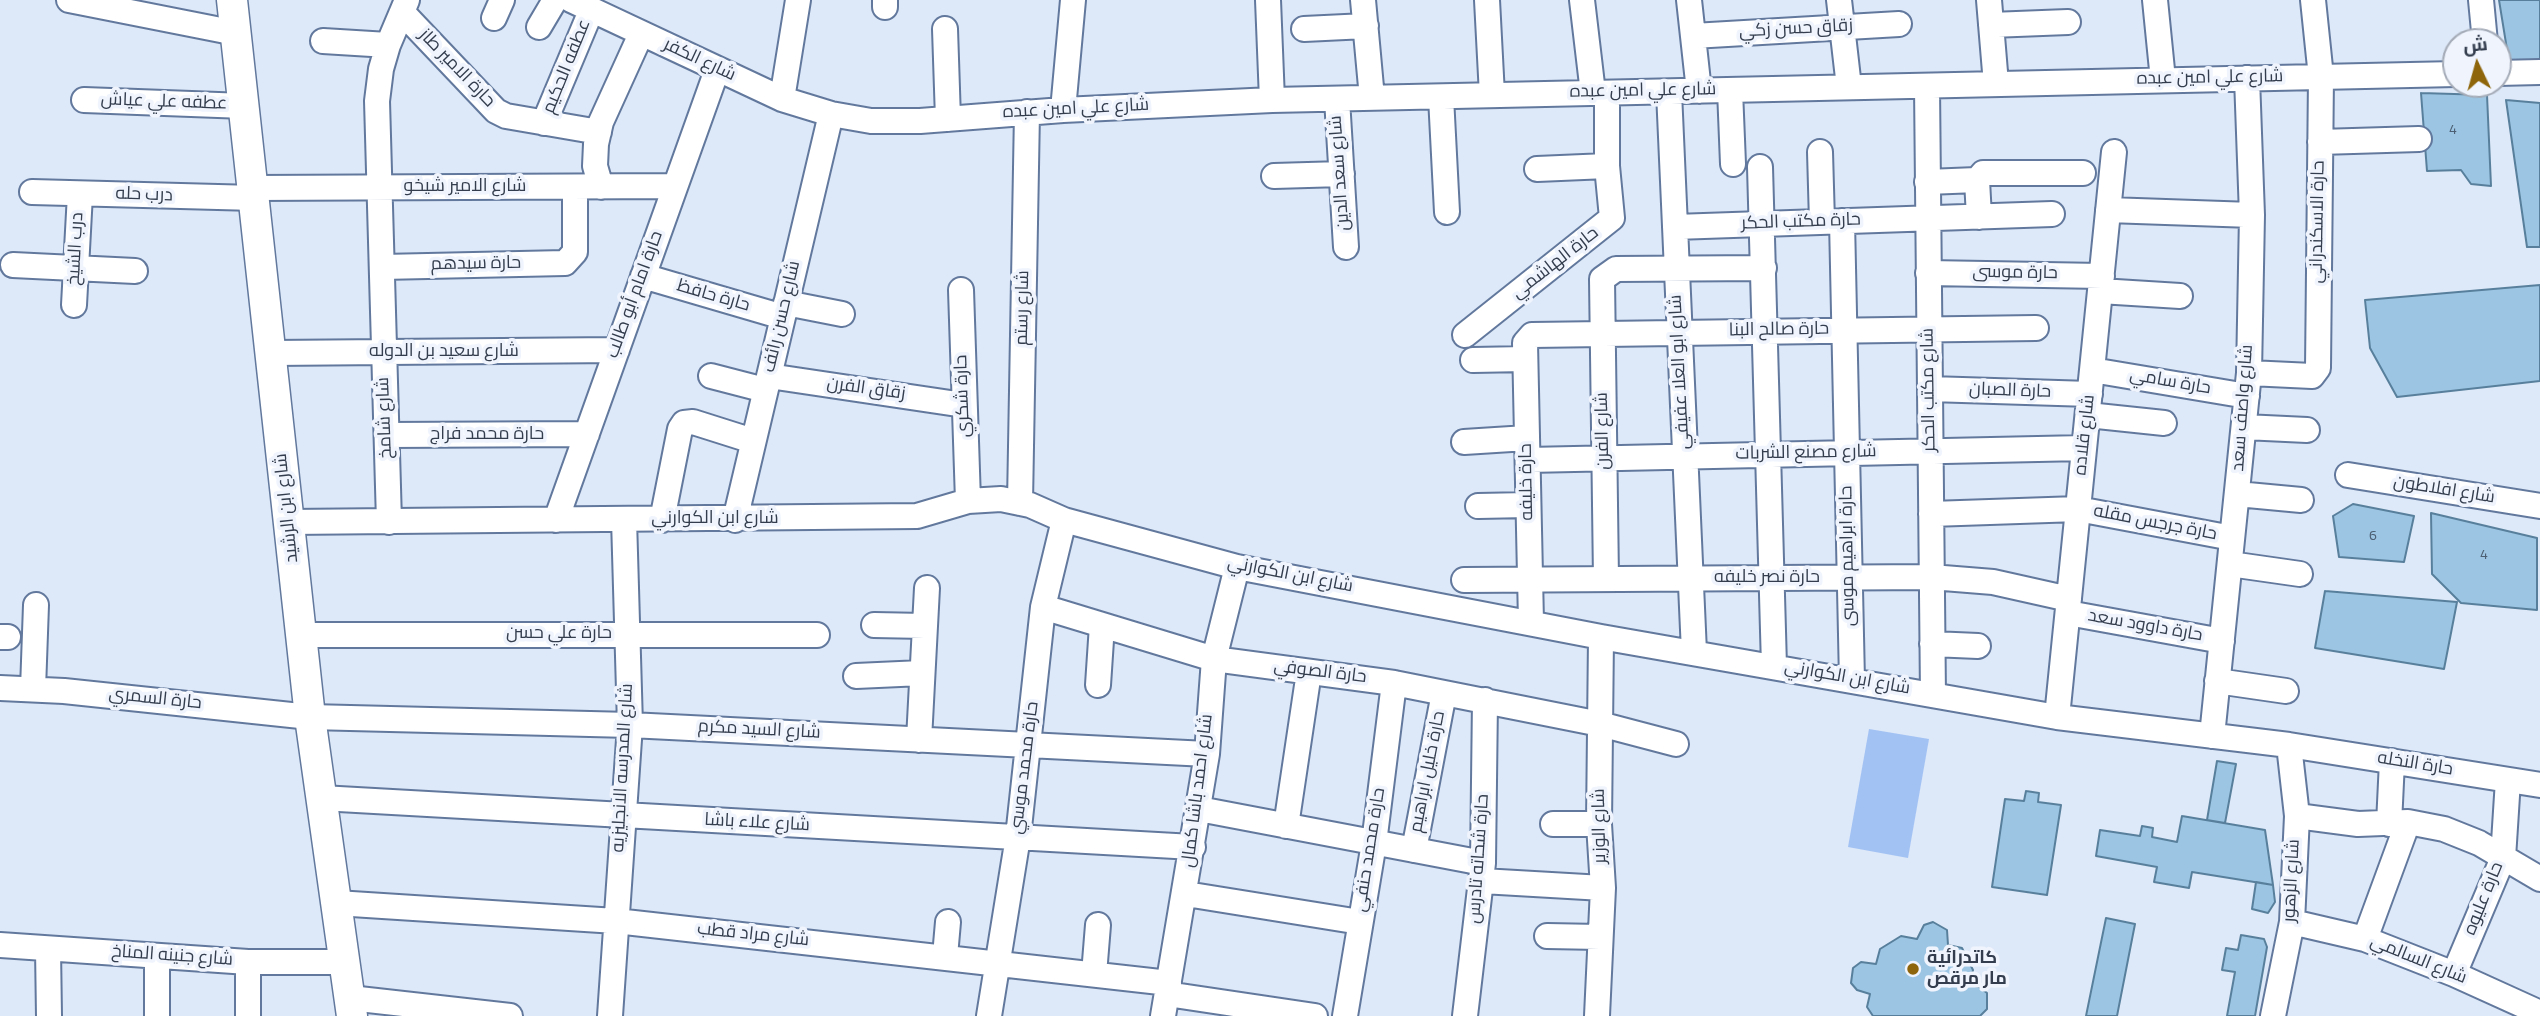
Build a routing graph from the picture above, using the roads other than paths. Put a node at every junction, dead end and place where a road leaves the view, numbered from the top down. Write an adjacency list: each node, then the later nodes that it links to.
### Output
1 (69, 0): 27 (street)
2 (232, 0): 27 (street, شارع ابن الرشيد)
3 (555, 0): 22 (street)
4 (798, 0): 49 (street)
5 (1073, 0): 54 (street)
6 (1268, 0): 52 (street)
7 (1363, 0): 21 (street)
8 (1487, 0): 46 (street)
9 (1582, 0): 45 (street, حارة الهاشمي)
10 (1689, 0): 29 (street)
11 (1839, 0): 23 (street)
12 (1989, 0): 20 (street)
13 (2155, 0): 38 (street)
14 (2313, 0): 36 (street, حارة الاسكندراني)
15 (2481, 0): 24 (street)
16 (405, 6): 31 (street, شارع شامخ); 58 (street, حارة الامير طاز)
17 (581, 6): 28 (street, شارع الكفر); 58 (street, عطفه الحكيم)
18 (2068, 22): 20 (street)
19 (1899, 24): 23 (street, زقاق حسن زكي)
20 (1991, 25): 39 (street)
21 (1366, 26): 26 (street); 48 (street)
22 (539, 27)
23 (1842, 28): 29 (street, زقاق حسن زكي); 41 (street)
24 (2484, 28)
25 (945, 29): 57 (street)
26 (1304, 29)
27 (236, 33): 53 (street, شارع ابن الرشيد)
28 (641, 34): 32 (street, شارع الكفر); 59 (street)
29 (1693, 36): 43 (street)
30 (323, 41): 31 (street)
31 (388, 45): 76 (street, شارع شامخ)
32 (716, 70): 49 (street, شارع الكفر); 73 (street, حارة امام أبو طالب)
33 (2540, 72): 34 (street)
34 (2512, 73)
35 (2442, 74): 36 (street, شارع علي امين عبده)
36 (2321, 77): 37 (street, شارع علي امين عبده); 61 (street, حارة الاسكندراني)
37 (2247, 78): 38 (street, شارع علي امين عبده); 83 (street, شارع واصف سعد)
38 (2163, 80): 39 (street, شارع علي امين عبده)
39 (1996, 84): 40 (street, شارع علي امين عبده)
40 (1927, 86): 41 (street, شارع علي امين عبده); 72 (street, شارع مكتب الحكر)
41 (1849, 87): 42 (street, شارع علي امين عبده)
42 (1730, 90): 43 (street, شارع علي امين عبده); 64 (street)
43 (1699, 91): 44 (street, شارع علي امين عبده)
44 (1669, 92): 45 (street, شارع علي امين عبده); 88 (street, شارع ابو العلا عفيفي)
45 (1600, 93): 46 (street, شارع علي امين عبده); 65 (street, حارة الهاشمي)
46 (1492, 95): 47 (street, شارع علي امين عبده)
47 (1441, 97): 48 (street, شارع علي امين عبده); 81 (street)
48 (1372, 98): 50 (street, شارع علي امين عبده)
49 (782, 99): 56 (street, شارع الكفر)
50 (1336, 99): 52 (street, شارع علي امين عبده); 69 (street, شارع سعد الدين)
51 (84, 100): 53 (street, عطفه علي عياش)
52 (1272, 100): 54 (street, شارع علي امين عبده)
53 (244, 106): 78 (street, شارع ابن الرشيد)
54 (1063, 110): 55 (street, شارع علي امين عبده)
55 (1027, 112): 57 (street, شارع علي امين عبده); 141 (street, شارع رستم)
56 (831, 114): 57 (street, شارع علي امين عبده); 102 (street, شارع حسن رائف)
57 (947, 119)
58 (544, 123): 59 (street, حارة الامير طاز)
59 (599, 132): 75 (street)
60 (2418, 139): 61 (street)
61 (2320, 142): 116 (street, حارة الاسكندراني)
62 (1820, 152): 86 (street, حارة ابراهيم موسى)
63 (2114, 152): 80 (street, شارع قلاده)
64 (1733, 164)
65 (1607, 166): 67 (street); 110 (street, حارة الهاشمي)
66 (1760, 167): 87 (street)
67 (1537, 169)
68 (2084, 173): 71 (street)
69 (1342, 174): 70 (street); 89 (street, شارع سعد الدين)
70 (1274, 176)
71 (1977, 180): 72 (street); 84 (street)
72 (1927, 182): 85 (street, شارع مكتب الحكر)
73 (675, 186): 75 (street, شارع الامير شيخو); 97 (street, حارة امام أبو طالب)
74 (575, 187): 75 (street, شارع الامير شيخو); 76 (street, شارع الامير شيخو); 91 (street, حارة سيدهم)
75 (601, 187)
76 (380, 188): 78 (street, شارع الامير شيخو); 91 (street, شارع شامخ)
77 (32, 192): 79 (street, درب حله)
78 (255, 193): 79 (street, درب حله); 114 (street, شارع ابن الرشيد)
79 (79, 194): 92 (street, درب الشيخ)
80 (2108, 210): 83 (street); 98 (street, شارع قلاده)
81 (1447, 212)
82 (2052, 214): 84 (street, حارة مكتب الحكر)
83 (2252, 215): 119 (street, شارع واصف سعد)
84 (1979, 217): 85 (street, حارة مكتب الحكر)
85 (1928, 218): 86 (street, حارة مكتب الحكر); 96 (street, شارع مكتب الحكر)
86 (1832, 221): 87 (street, حارة مكتب الحكر); 106 (street, حارة ابراهيم موسى)
87 (1763, 224): 88 (street, حارة مكتب الحكر); 94 (street)
88 (1675, 227): 93 (street, شارع ابو العلا عفيفي)
89 (1346, 247)
90 (13, 265): 92 (street)
91 (382, 267): 113 (street, شارع شامخ)
92 (76, 268): 95 (street); 101 (street, درب الشيخ)
93 (1677, 268): 94 (street); 108 (street, شارع ابو العلا عفيفي); 109 (street, شارع الفرن)
94 (1764, 268): 107 (street)
95 (135, 271)
96 (1928, 273): 98 (street, حارة موسى); 105 (street, شارع مكتب الحكر)
97 (643, 276): 102 (street, حارة حافظ); 111 (street, حارة امام أبو طالب)
98 (2101, 284): 100 (street, حارة موسى); 121 (street, شارع قلاده)
99 (961, 290): 122 (street, حارة شكري)
100 (2180, 296)
101 (74, 305)
102 (785, 310): 103 (street, حارة حافظ); 118 (street, شارع حسن رائف)
103 (842, 314)
104 (2036, 328): 105 (street, حارة صالح البنا)
105 (1929, 329): 106 (street, حارة صالح البنا); 120 (street, شارع مكتب الحكر)
106 (1844, 330): 107 (street, حارة صالح البنا); 133 (street, حارة ابراهيم موسى)
107 (1765, 331): 108 (street, حارة صالح البنا); 134 (street)
108 (1680, 333): 109 (street, حارة صالح البنا); 135 (street, شارع ابو العلا عفيفي)
109 (1602, 334): 112 (street, حارة صالح البنا); 136 (street, شارع الفرن)
110 (1465, 335)
111 (617, 351): 113 (street, شارع سعيد بن الدوله); 127 (street, حارة امام أبو طالب)
112 (1525, 351): 115 (street, حارة صالح البنا); 131 (street, حارة خليفه)
113 (385, 352): 114 (street, شارع سعيد بن الدوله); 126 (street, شارع شامخ)
114 (272, 353): 152 (street, شارع ابن الرشيد)
115 (1473, 360)
116 (2318, 368): 119 (street, حارة سامي)
117 (711, 376): 118 (street, زقاق الفرن)
118 (767, 383): 122 (street, زقاق الفرن); 128 (street, شارع حسن رائف)
119 (2248, 385): 121 (street, حارة سامي); 124 (street, شارع واصف سعد)
120 (1930, 389): 121 (street, حارة الصبان); 132 (street, شارع مكتب الحكر)
121 (2090, 393): 123 (street); 130 (street, شارع قلاده)
122 (964, 405): 140 (street, حارة شكري)
123 (2164, 423)
124 (2244, 426): 125 (street); 138 (street, شارع واصف سعد)
125 (2307, 430)
126 (387, 435): 127 (street, حارة محمد فراج); 153 (street, شارع شامخ)
127 (587, 435): 148 (street, حارة امام أبو طالب)
128 (753, 441): 149 (street); 150 (street, شارع حسن رائف)
129 (1464, 442): 131 (street, شارع مصنع الشربات)
130 (2084, 448): 132 (street, شارع مصنع الشربات); 145 (street, شارع قلاده)
131 (1527, 449): 136 (street, شارع مصنع الشربات); 142 (street, حارة خليفه)
132 (1930, 452): 133 (street, شارع مصنع الشربات); 146 (street, شارع مكتب الحكر)
133 (1847, 453): 134 (street, شارع مصنع الشربات); 158 (street, حارة ابراهيم موسى)
134 (1768, 455): 135 (street, شارع مصنع الشربات); 161 (street)
135 (1685, 457): 136 (street, شارع مصنع الشربات); 160 (street, شارع ابو العلا عفيفي)
136 (1604, 458): 164 (street, شارع الفرن)
137 (2348, 475): 144 (street, شارع افلاطون)
138 (2237, 494): 139 (street); 154 (street, شارع واصف سعد)
139 (2301, 500)
140 (968, 501): 141 (street, شارع ابن الكوارني); 150 (street, شارع ابن الكوارني)
141 (1020, 503): 151 (street, شارع ابن الكوارني)
142 (1528, 505): 143 (street); 163 (street, حارة خليفه)
143 (1478, 506)
144 (2540, 506)
145 (2078, 509): 146 (street, حارة جرجس مقله); 154 (street, حارة جرجس مقله); 167 (street, شارع قلاده)
146 (1931, 514): 159 (street, شارع مكتب الحكر)
147 (624, 519): 148 (street, شارع ابن الكوارني); 149 (street, شارع ابن الكوارني); 173 (street, شارع المدرسه الانجليزيه)
148 (556, 520): 153 (street, شارع ابن الكوارني)
149 (662, 520): 150 (street, شارع ابن الكوارني)
150 (735, 520)
151 (1064, 520): 156 (street, شارع ابن الكوارني); 168 (street, حارة محمد موسي)
152 (289, 522): 153 (street, شارع ابن الكوارني); 174 (street, شارع ابن الرشيد)
153 (389, 522)
154 (2232, 538): 155 (street, شارع واصف سعد)
155 (2230, 564): 157 (street); 177 (street, شارع واصف سعد)
156 (1237, 567): 169 (street, شارع ابن الكوارني); 181 (street, شارع احمد باشا كمال)
157 (2300, 574)
158 (1850, 577): 159 (street, حارة نصر خليفه); 161 (street, حارة نصر خليفه); 186 (street, حارة ابراهيم موسى)
159 (1931, 577): 167 (street, حارة نصر خليفه); 178 (street, شارع مكتب الحكر)
160 (1691, 578): 161 (street, حارة نصر خليفه); 164 (street, حارة نصر خليفه); 180 (street, شارع ابو العلا عفيفي)
161 (1772, 578): 182 (street)
162 (1464, 579): 163 (street, حارة نصر خليفه)
163 (1530, 579): 164 (street, حارة نصر خليفه); 169 (street, حارة خليفه)
164 (1606, 579)
165 (927, 588): 172 (street)
166 (36, 605): 191 (street)
167 (2068, 606): 177 (street, حارة داوود سعد); 197 (street, شارع قلاده)
168 (1043, 607): 171 (street, حارة الصوفي); 203 (street, حارة محمد موسي)
169 (1531, 622): 176 (street, شارع ابن الكوارني)
170 (874, 625): 172 (street)
171 (1102, 625): 181 (street, حارة الصوفي); 189 (street)
172 (925, 626): 184 (street)
173 (628, 634): 174 (street, حارة علي حسن); 175 (street, حارة علي حسن); 199 (street, شارع المدرسه الانجليزيه)
174 (302, 635): 196 (street, شارع ابن الرشيد)
175 (817, 635)
176 (1601, 637): 180 (street, شارع ابن الكوارني); 198 (street, شارع الوزير)
177 (2222, 641): 187 (street, شارع واصف سعد)
178 (1932, 644): 179 (street); 194 (street, شارع مكتب الحكر)
179 (1978, 646)
180 (1694, 652): 182 (street, شارع ابن الكوارني)
181 (1214, 659): 183 (street, حارة الصوفي); 205 (street, شارع احمد باشا كمال)
182 (1773, 666): 186 (street, شارع ابن الكوارني)
183 (1309, 672): 188 (street, حارة الصوفي); 216 (street)
184 (922, 673): 185 (street); 201 (street)
185 (856, 676)
186 (1852, 680): 194 (street, شارع ابن الكوارني)
187 (2217, 681): 192 (street); 200 (street, شارع واصف سعد)
188 (1394, 683): 193 (street, حارة الصوفي); 218 (street, حارة محمد حنفي)
189 (1098, 685)
190 (0, 688): 191 (street, حارة السمري)
191 (33, 689): 196 (street, حارة السمري)
192 (2286, 691)
193 (1444, 693): 195 (street, حارة الصوفي); 220 (street, حارة خليل ابراهيم)
194 (1933, 695): 197 (street, شارع ابن الكوارني)
195 (1485, 701): 198 (street, حارة الصوفي); 222 (street, حارة شحاته تادرس)
196 (310, 717): 199 (street, شارع السيد مكرم); 209 (street, شارع ابن الرشيد)
197 (2057, 717): 200 (street, شارع ابن الكوارني)
198 (1600, 723): 202 (street, حارة الصوفي); 215 (street, شارع الوزير)
199 (630, 725): 201 (street, شارع السيد مكرم); 212 (street, شارع المدرسه الانجليزيه)
200 (2212, 736): 204 (street, شارع ابن الكوارني)
201 (919, 740): 203 (street, شارع السيد مكرم)
202 (1676, 744)
203 (1030, 745): 205 (street, شارع السيد مكرم); 217 (street, حارة محمد موسي)
204 (2289, 745): 206 (street, حارة النخله); 211 (street, شارع الزهور)
205 (1207, 754): 210 (street, شارع احمد باشا كمال)
206 (2392, 761): 207 (street, حارة النخله); 213 (street)
207 (2508, 780): 208 (street, حارة النخله); 221 (street, حارة عليوه)
208 (2540, 785)
209 (321, 798): 212 (street, شارع علاء باشا); 226 (street, شارع ابن الرشيد)
210 (1199, 809): 216 (street); 219 (street, شارع احمد باشا كمال)
211 (2297, 816): 213 (street); 230 (street, شارع الزهور)
212 (623, 817): 217 (street, شارع علاء باشا); 227 (street, شارع المدرسه الانجليزيه)
213 (2399, 823): 221 (street); 234 (street)
214 (1553, 824): 215 (street)
215 (1599, 824): 224 (street, شارع الوزير)
216 (1286, 826): 218 (street)
217 (1018, 837): 219 (street, شارع علاء باشا); 241 (street, حارة محمد موسي)
218 (1374, 843): 220 (street); 229 (street, حارة محمد حنفي)
219 (1193, 847): 225 (street, شارع احمد باشا كمال)
220 (1414, 850): 222 (street)
221 (2503, 858): 223 (street); 243 (street, حارة عليوه)
222 (1483, 872): 224 (street); 255 (street, حارة شحاته تادرس)
223 (2540, 879)
224 (1603, 888): 233 (street, شارع الوزير)
225 (1186, 894): 229 (street); 244 (street, شارع احمد باشا كمال)
226 (336, 903): 227 (street, شارع مراد قطب); 240 (street, شارع ابن الرشيد)
227 (616, 921): 238 (street, شارع مراد قطب); 251 (street, شارع المدرسه الانجليزيه)
228 (948, 922): 238 (street)
229 (1360, 922): 254 (street, حارة محمد حنفي)
230 (2292, 922): 234 (street, شارع السالمي); 257 (street, شارع الزهور)
231 (1098, 925): 242 (street)
232 (1547, 936): 233 (street)
233 (1600, 937): 256 (street, شارع الوزير)
234 (2365, 939): 243 (street, شارع السالمي)
235 (0, 945): 236 (street, شارع جنينه المناخ)
236 (48, 949): 237 (street, شارع جنينه المناخ); 247 (street)
237 (157, 956): 239 (street, شارع جنينه المناخ); 248 (street)
238 (945, 956): 241 (street, شارع مراد قطب)
239 (248, 962): 240 (street, شارع جنينه المناخ); 249 (street)
240 (344, 962): 245 (street, شارع ابن الرشيد)
241 (997, 962): 242 (street, شارع مراد قطب); 252 (street, حارة محمد موسي)
242 (1094, 974): 244 (street, شارع مراد قطب)
243 (2454, 974): 246 (street, شارع السالمي)
244 (1167, 998): 253 (street, شارع مراد قطب)
245 (351, 1007): 250 (street)
246 (2540, 1013)
247 (49, 1016)
248 (157, 1016)
249 (248, 1016)
250 (510, 1016)
251 (610, 1016)
252 (989, 1016)
253 (1315, 1016)
254 (1345, 1016)
255 (1465, 1016)
256 (1597, 1016)
257 (2273, 1016)

